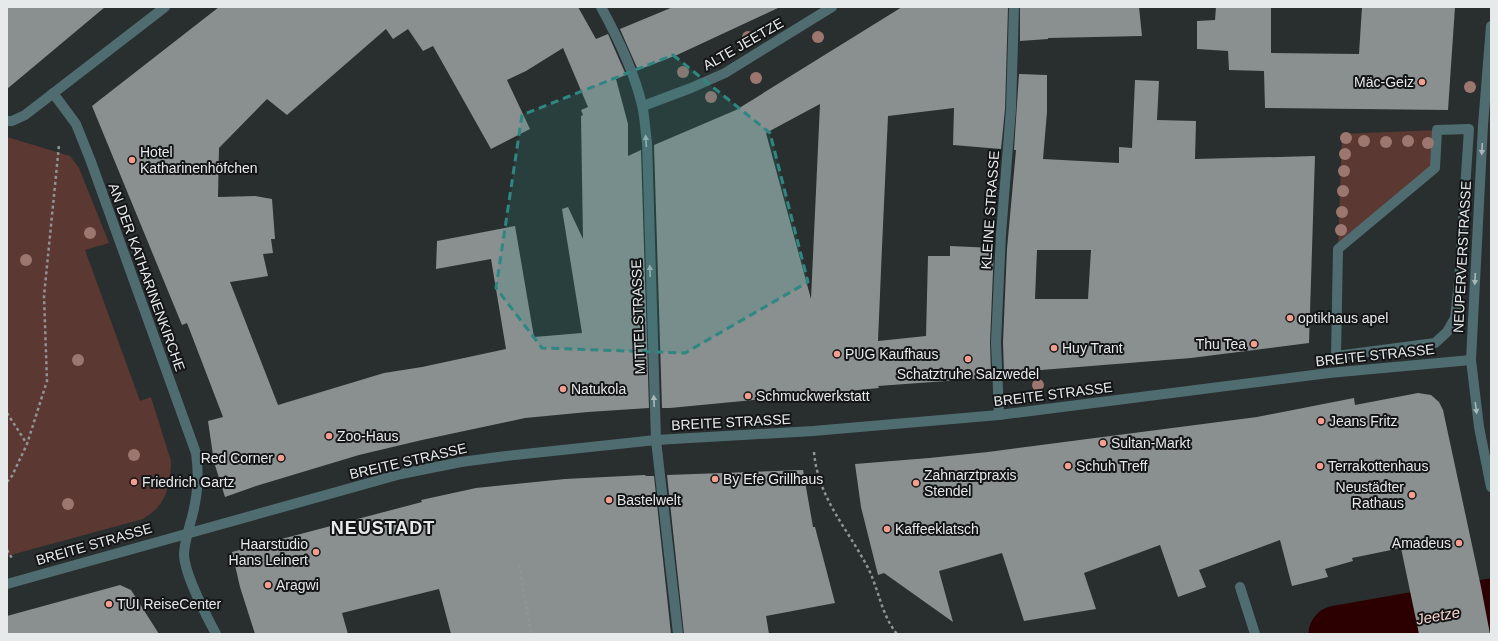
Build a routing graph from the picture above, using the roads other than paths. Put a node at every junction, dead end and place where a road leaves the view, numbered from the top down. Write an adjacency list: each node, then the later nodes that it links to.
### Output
1 (166, 7): 6 (street)
2 (601, 7): 7 (street, MITTELSTRASSE)
3 (832, 7): 7 (street, ALTE JEETZE)
4 (1014, 7): 12 (street, KLEINE STRASSE)
5 (1491, 26): 9 (street, NEUPERVERSTRASSE)
6 (53, 92): 8 (street); 15 (street, AN DER KATHARINENKIRCHE)
7 (643, 106): 13 (street, MITTELSTRASSE, one-way to 7)
8 (7, 121)
9 (1487, 125): 11 (street, NEUPERVERSTRASSE, one-way to 11)
10 (1338, 249): 10 (street)
11 (1471, 360): 12 (street, BREITE STRASSE); 14 (street, NEUPERVERSTRASSE, one-way to 14)
12 (999, 415): 13 (street, BREITE STRASSE)
13 (656, 440): 15 (street, BREITE STRASSE); 20 (street, MITTELSTRASSE)
14 (1491, 488)
15 (188, 532): 16 (street, BREITE STRASSE); 19 (street, AN DER KATHARINENKIRCHE)
16 (7, 584)
17 (1240, 587): 18 (street)
18 (1255, 632)
19 (216, 634)
20 (678, 634)

